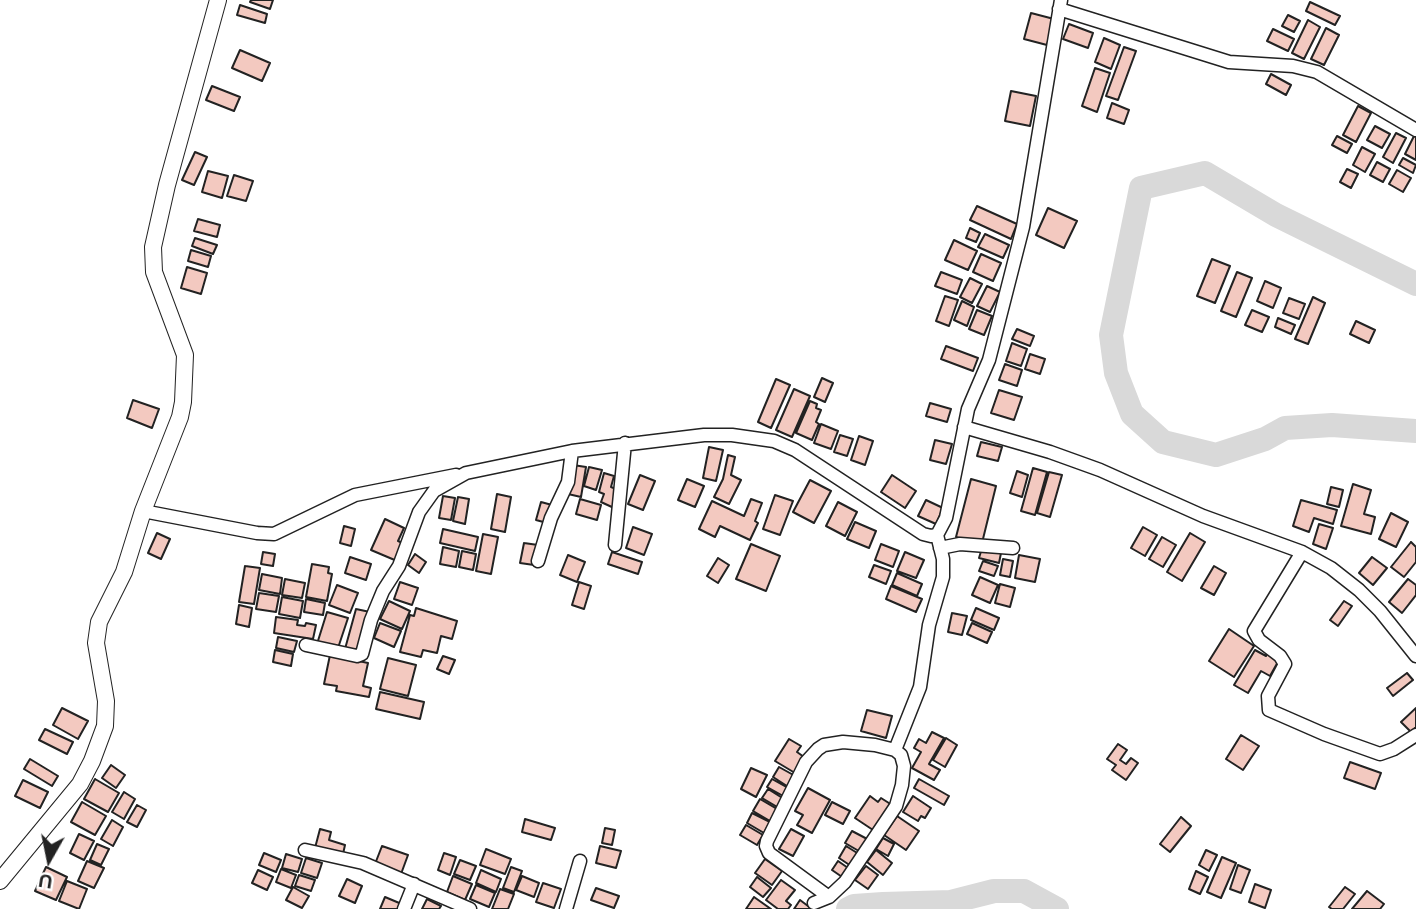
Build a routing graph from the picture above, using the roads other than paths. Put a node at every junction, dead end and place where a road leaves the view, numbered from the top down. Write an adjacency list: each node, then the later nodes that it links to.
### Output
1 (218, 0): 8 (street)
2 (1060, 4): 3 (street); 4 (street)
3 (1416, 130)
4 (964, 427): 9 (street); 13 (street)
5 (625, 443): 6 (street); 9 (street); 10 (street)
6 (572, 451): 7 (street); 14 (street)
7 (466, 473): 8 (street); 15 (street)
8 (142, 512): 21 (street)
9 (937, 535): 11 (street)
10 (615, 545)
11 (940, 548): 12 (street); 18 (street)
12 (1013, 548)
13 (1303, 552): 16 (street); 17 (street)
14 (538, 561)
15 (306, 645)
16 (1416, 656)
17 (1416, 735)
18 (895, 750): 23 (street); 23 (street)
19 (305, 850): 22 (street)
20 (580, 861): 27 (street)
21 (0, 881)
22 (415, 884): 25 (street); 26 (street)
23 (829, 897): 24 (street)
24 (814, 902)
25 (404, 909)
26 (470, 909)
27 (566, 909)

